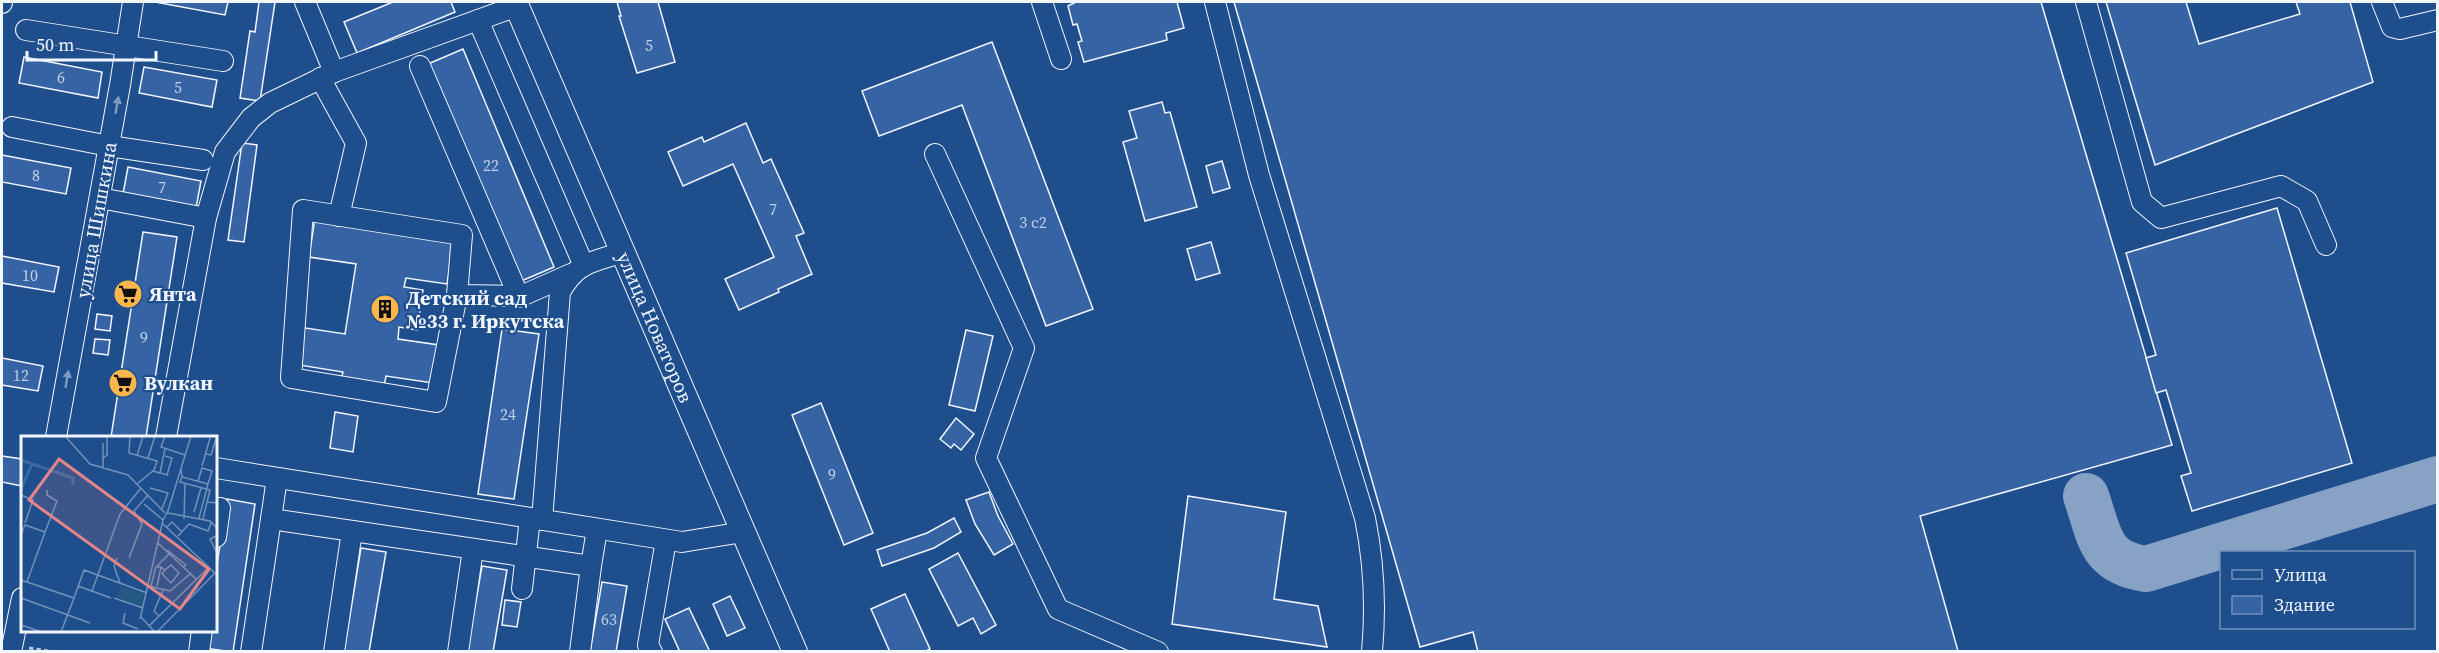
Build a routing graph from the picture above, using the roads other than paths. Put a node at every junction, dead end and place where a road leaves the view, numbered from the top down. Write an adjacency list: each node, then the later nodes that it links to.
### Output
1 (132, 2): 11 (street, улица Шишкина)
2 (305, 2): 15 (street)
3 (1042, 2): 12 (street)
4 (1215, 2): 55 (street)
5 (2086, 2): 23 (street)
6 (2382, 2): 9 (street)
7 (516, 4): 8 (street); 24 (main road, улица Новаторов)
8 (478, 20): 15 (street); 25 (street)
9 (2438, 20)
10 (26, 30): 11 (street)
11 (126, 46): 13 (street); 17 (street, улица Шишкина, one-way to 11)
12 (1061, 59)
13 (223, 61)
14 (420, 66): 27 (street)
15 (327, 75): 21 (street); 22 (street)
16 (12, 127): 17 (street)
17 (110, 146): 19 (street); 20 (street, улица Шишкина)
18 (934, 154): 54 (street)
19 (203, 160)
20 (100, 198): 22 (street); 28 (street, улица Шишкина, one-way to 20)
21 (339, 216): 26 (street); 26 (street)
22 (206, 219): 29 (street)
23 (2326, 245)
24 (623, 252): 25 (street); 38 (main road, улица Новаторов)
25 (577, 270): 27 (street); 34 (street)
26 (457, 295): 27 (street)
27 (522, 296)
28 (56, 436)
29 (166, 436)
30 (218, 468): 31 (street)
31 (277, 478): 33 (street); 34 (street)
32 (220, 508): 35 (street)
33 (271, 519): 37 (street); 48 (street)
34 (536, 519): 36 (street); 41 (street)
35 (218, 522)
36 (597, 529): 39 (street); 42 (street)
37 (352, 531): 40 (street); 49 (street)
38 (743, 532): 39 (street); 53 (main road, улица Новаторов)
39 (666, 540): 52 (street)
40 (473, 549): 41 (street); 50 (street)
41 (525, 557): 42 (street); 43 (street)
42 (591, 566): 51 (street)
43 (522, 589)
44 (21, 603): 46 (street)
45 (202, 632): 47 (street)
46 (12, 648)
47 (199, 651)
48 (251, 651)
49 (334, 651)
50 (458, 651)
51 (580, 651)
52 (652, 651)
53 (795, 651)
54 (1158, 651)
55 (1372, 651)

